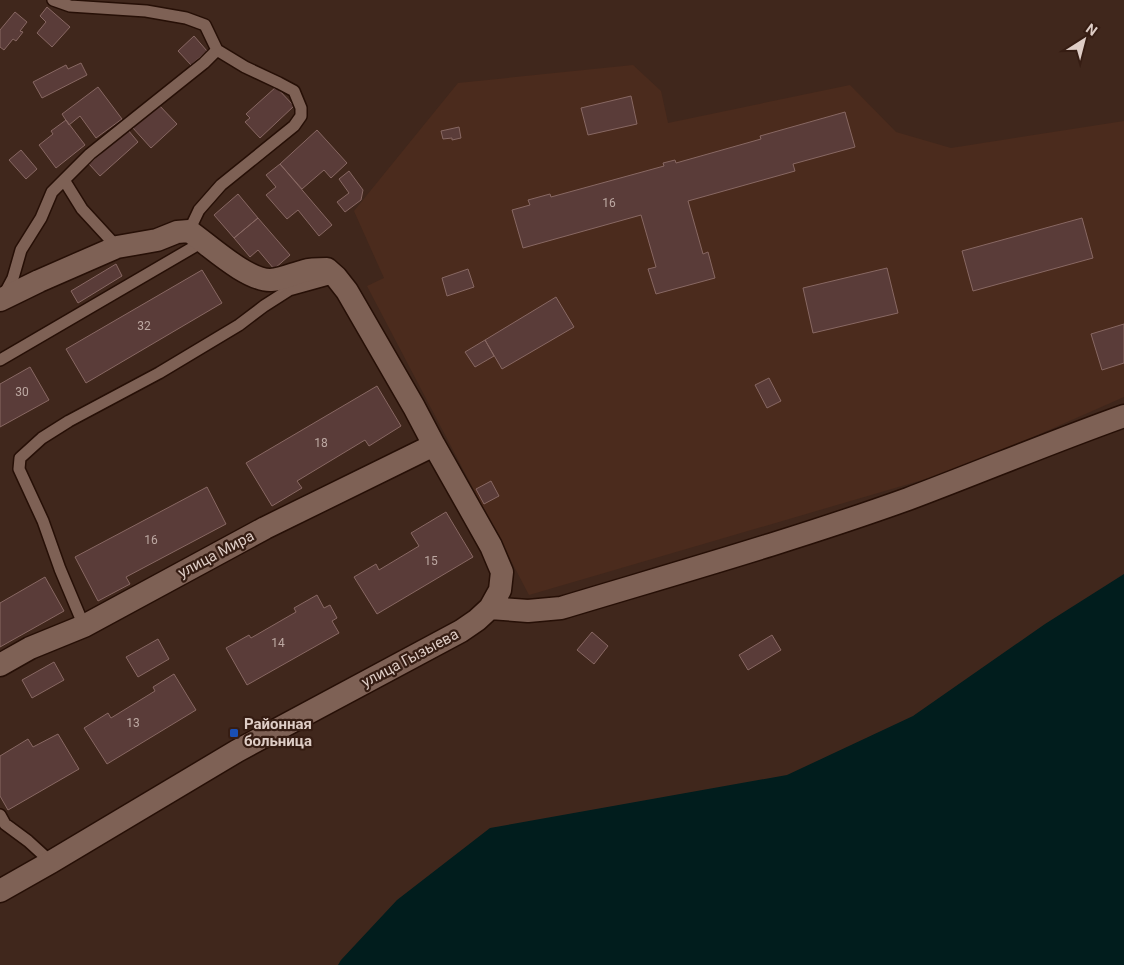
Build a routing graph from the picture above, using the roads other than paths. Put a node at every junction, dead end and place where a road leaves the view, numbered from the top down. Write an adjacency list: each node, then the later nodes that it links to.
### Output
1 (53, 0): 2 (lane)
2 (218, 50): 3 (lane); 4 (lane)
3 (64, 180): 5 (lane); 7 (lane)
4 (196, 236): 5 (street); 6 (street); 8 (lane)
5 (117, 247): 7 (street)
6 (336, 277): 10 (street, улица Гызыева); 12 (lane)
7 (1, 299)
8 (0, 360)
9 (1124, 416): 11 (street)
10 (434, 445): 11 (street, улица Гызыева); 12 (street, улица Мира)
11 (490, 608): 15 (street, улица Гызыева)
12 (84, 626): 13 (street, улица Мира)
13 (0, 665)
14 (0, 815): 15 (lane)
15 (51, 862): 16 (street, улица Гызыева)
16 (0, 891)

